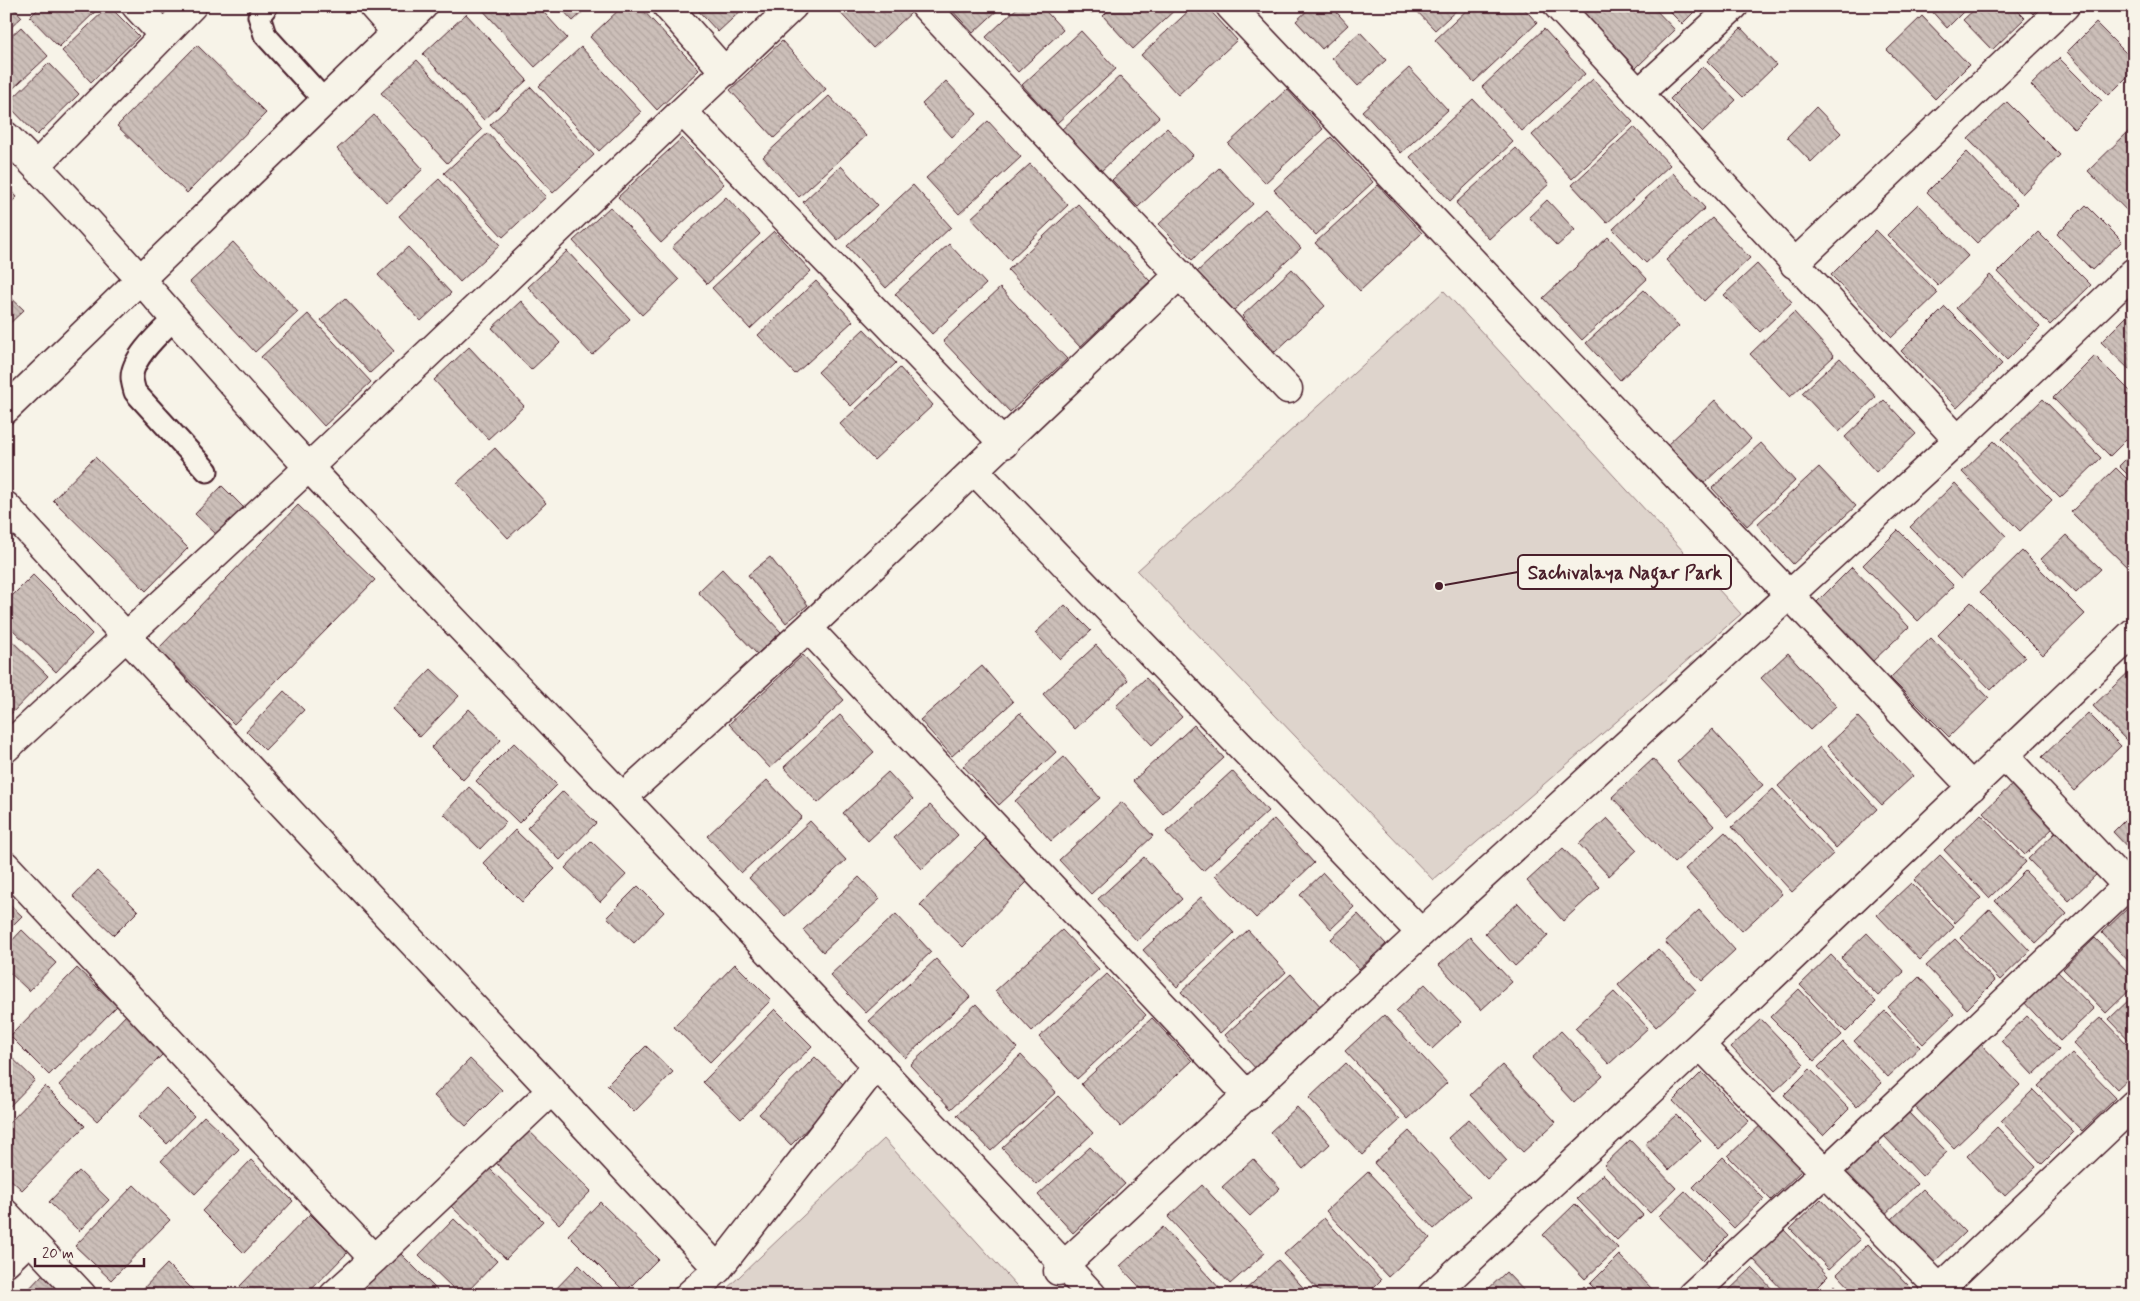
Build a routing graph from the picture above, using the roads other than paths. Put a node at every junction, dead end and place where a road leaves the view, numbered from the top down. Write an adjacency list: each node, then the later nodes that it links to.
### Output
1 (136, 6): 14 (street)
2 (192, 6): 14 (street)
3 (266, 6): 17 (lane)
4 (373, 6): 13 (street)
5 (423, 6): 13 (street)
6 (667, 6): 15 (street)
7 (793, 6): 15 (street)
8 (925, 6): 23 (street)
9 (1230, 6): 34 (street)
10 (1558, 6): 16 (street)
11 (1734, 6): 16 (street)
12 (2065, 6): 21 (street)
13 (396, 32): 17 (street)
14 (163, 35): 20 (street)
15 (725, 72): 18 (street)
16 (1638, 94): 21 (street)
17 (324, 101): 24 (street)
18 (683, 112): 29 (street); 30 (street)
19 (6, 136): 20 (street)
20 (36, 166): 24 (street)
21 (1794, 264): 28 (street)
22 (2134, 272): 28 (street)
23 (1180, 274): 26 (street); 29 (street)
24 (141, 280): 25 (street); 27 (street)
25 (175, 318): 30 (street); 32 (lane)
26 (1288, 389)
27 (6, 409)
28 (1958, 440): 34 (street)
29 (1004, 444): 31 (street)
30 (309, 467): 37 (street); 41 (street)
31 (974, 470): 35 (street); 44 (street)
32 (207, 471)
33 (6, 506): 37 (street)
34 (1790, 595): 40 (street); 44 (street)
35 (808, 628): 41 (street); 48 (street)
36 (2134, 632): 39 (street)
37 (126, 637): 38 (street); 47 (street)
38 (6, 748)
39 (2004, 756): 40 (street); 43 (street)
40 (1972, 787): 45 (street)
41 (623, 797): 46 (street)
42 (6, 866): 53 (street)
43 (2130, 890): 50 (street)
44 (1421, 933): 48 (street)
45 (1700, 1045): 50 (street); 62 (street)
46 (877, 1064): 55 (street); 56 (street)
47 (552, 1090): 53 (street); 56 (street)
48 (1248, 1096): 55 (street)
49 (2130, 1115): 57 (street)
50 (1825, 1172): 57 (street); 63 (street)
51 (6, 1214): 52 (street)
52 (30, 1239): 54 (street); 58 (street)
53 (374, 1259): 59 (street)
54 (6, 1262)
55 (1062, 1268): 61 (street)
56 (718, 1269): 60 (street)
57 (1936, 1292)
58 (82, 1295)
59 (334, 1295)
60 (689, 1295)
61 (1092, 1295)
62 (1432, 1295)
63 (1692, 1295)

